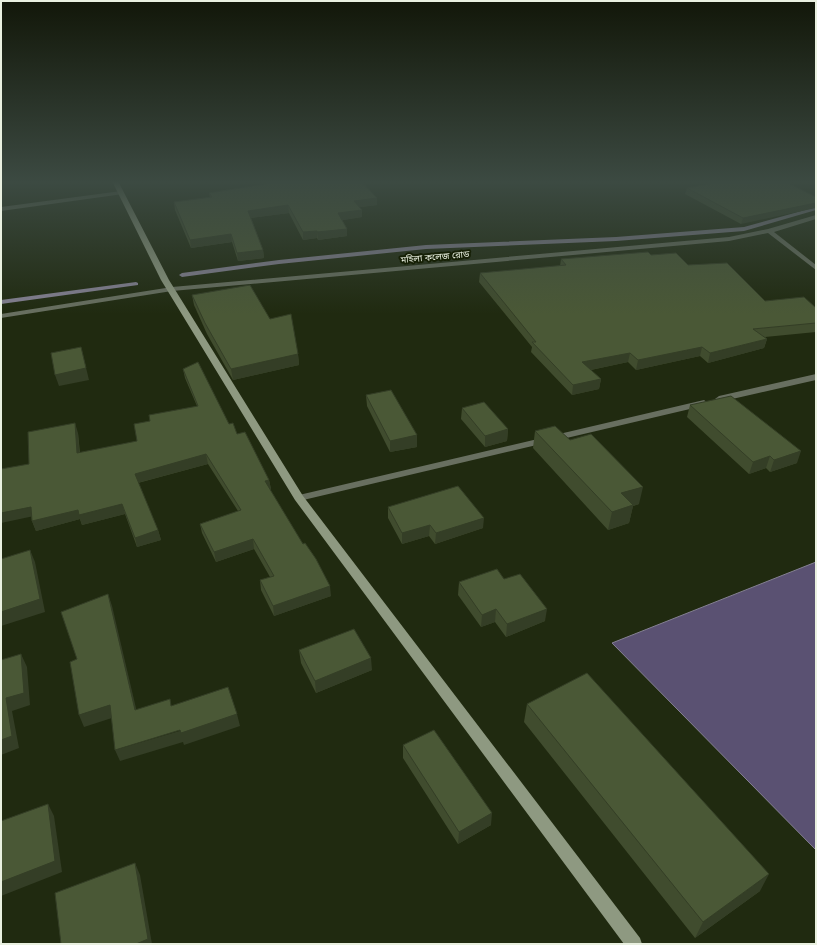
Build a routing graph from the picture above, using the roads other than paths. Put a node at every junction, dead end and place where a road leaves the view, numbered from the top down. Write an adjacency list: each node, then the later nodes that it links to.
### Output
1 (137, 225): 5 (main road)
2 (789, 225): 3 (street, মহিলা কলেজ রোড)
3 (769, 231): 4 (street); 5 (street, মহিলা কলেজ রোড)
4 (816, 268)
5 (172, 289): 6 (street, মহিলা কলেজ রোড); 8 (main road)
6 (1, 316)
7 (816, 377): 8 (street)
8 (299, 498): 9 (main road)
9 (634, 944)

